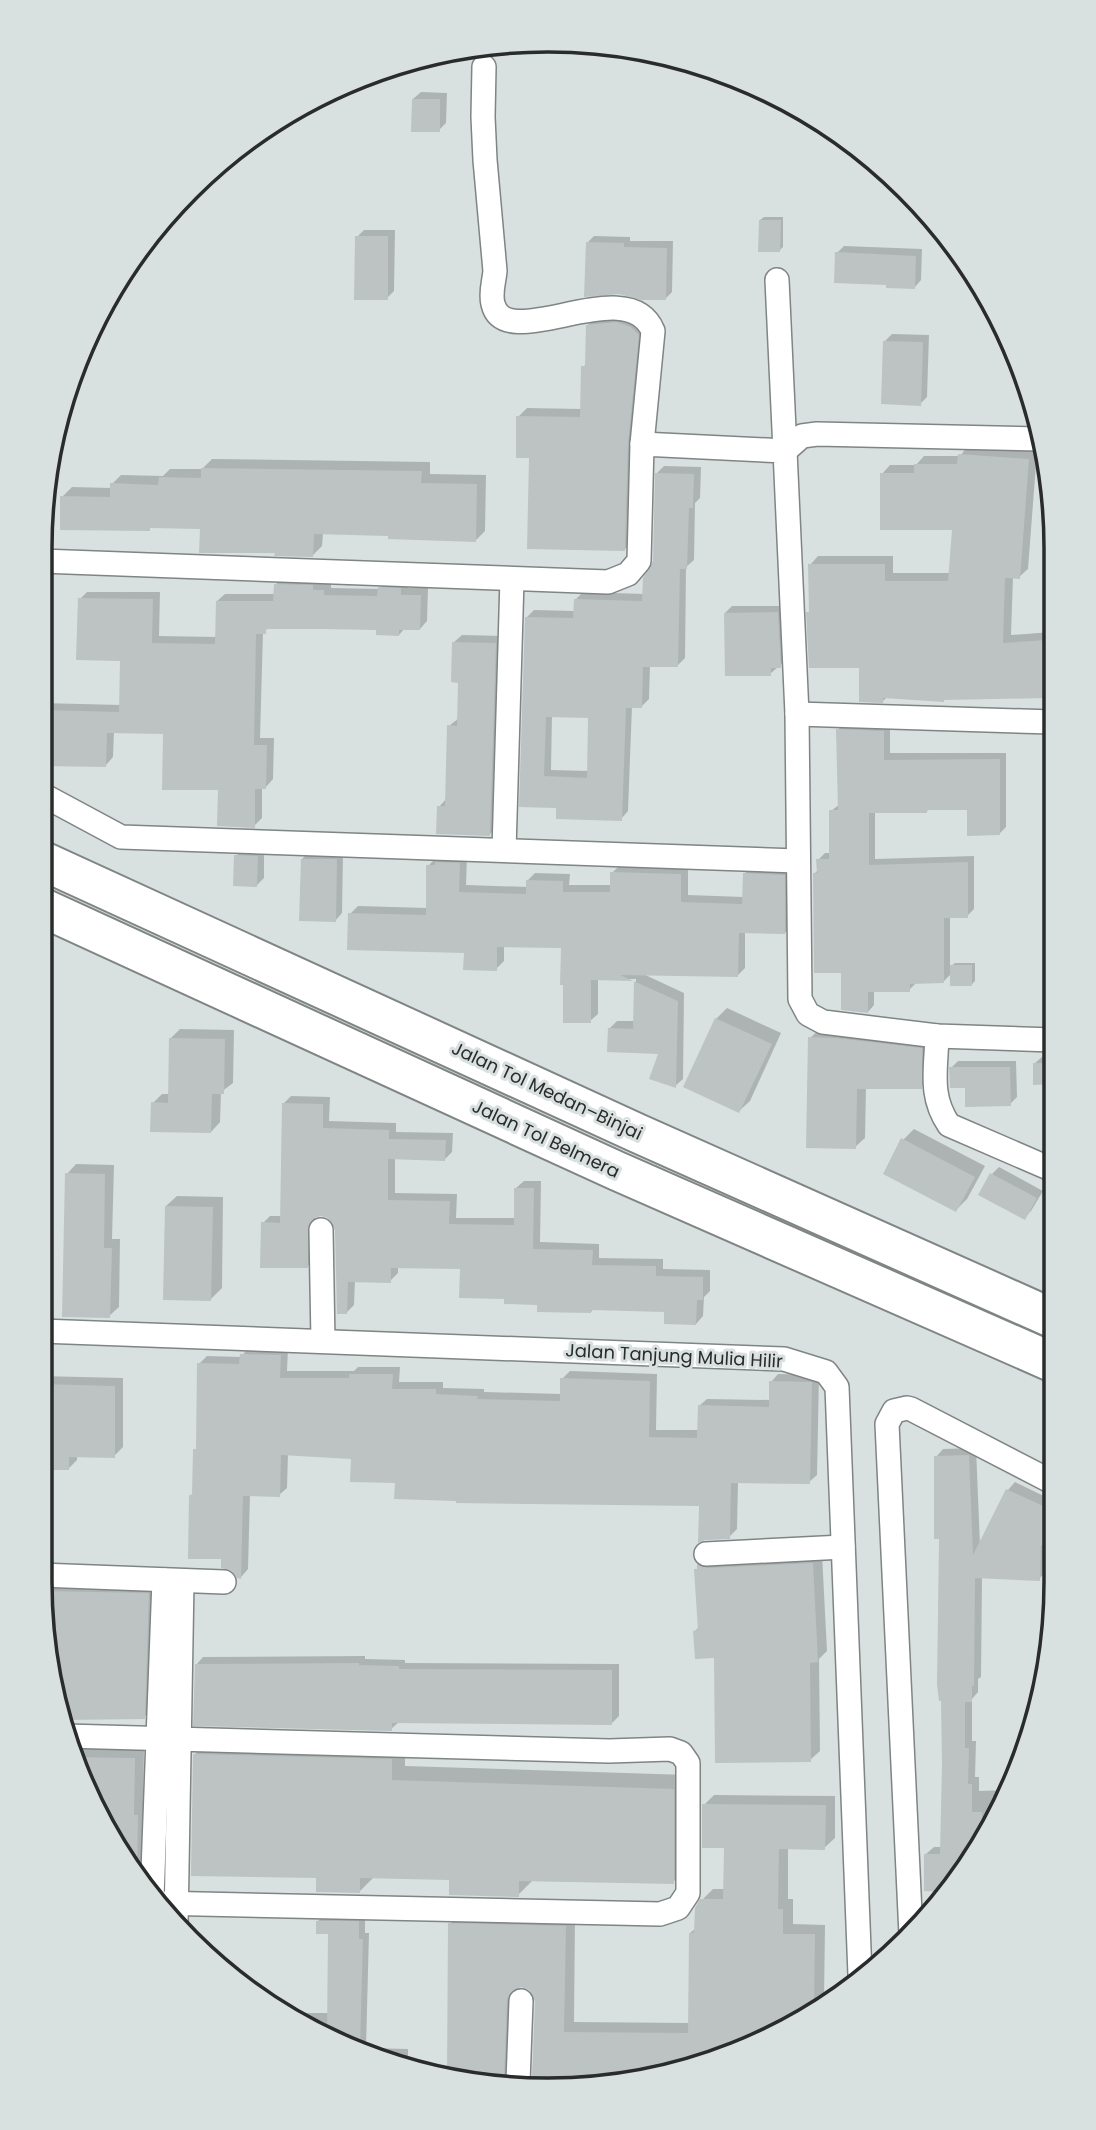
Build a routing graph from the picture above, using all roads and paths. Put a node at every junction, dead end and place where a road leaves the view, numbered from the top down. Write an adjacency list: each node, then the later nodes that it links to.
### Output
1 (484, 67): 4 (street)
2 (777, 280): 5 (street)
3 (1031, 439): 5 (street)
4 (642, 444): 5 (street); 7 (street)
5 (785, 451): 8 (street)
6 (52, 561): 7 (street)
7 (512, 579): 11 (street)
8 (797, 714): 9 (street); 12 (street)
9 (1044, 722)
10 (52, 800): 11 (street)
11 (504, 849): 12 (street)
12 (797, 861): 15 (street)
13 (52, 865): 19 (highway, Jalan Tol Medan–Binjai)
14 (52, 912): 22 (highway, Jalan Tol Belmera)
15 (937, 1036): 16 (street); 17 (street)
16 (1044, 1040)
17 (1044, 1166)
18 (321, 1230): 21 (street)
19 (1044, 1315)
20 (52, 1331): 21 (street, Jalan Tanjung Mulia Hilir)
21 (323, 1341): 24 (street, Jalan Tanjung Mulia Hilir)
22 (1044, 1359)
23 (1044, 1478): 34 (street)
24 (843, 1547): 25 (street); 35 (street, Jalan Tanjung Mulia Hilir)
25 (706, 1555)
26 (52, 1576): 27 (street)
27 (173, 1581): 28 (street); 30 (street)
28 (224, 1582)
29 (77, 1736): 30 (street)
30 (169, 1739): 31 (street); 32 (street); 33 (street)
31 (154, 1882)
32 (170, 1903)
33 (176, 1910)
34 (910, 1920)
35 (859, 1968)
36 (521, 2001): 37 (street)
37 (518, 2076)

